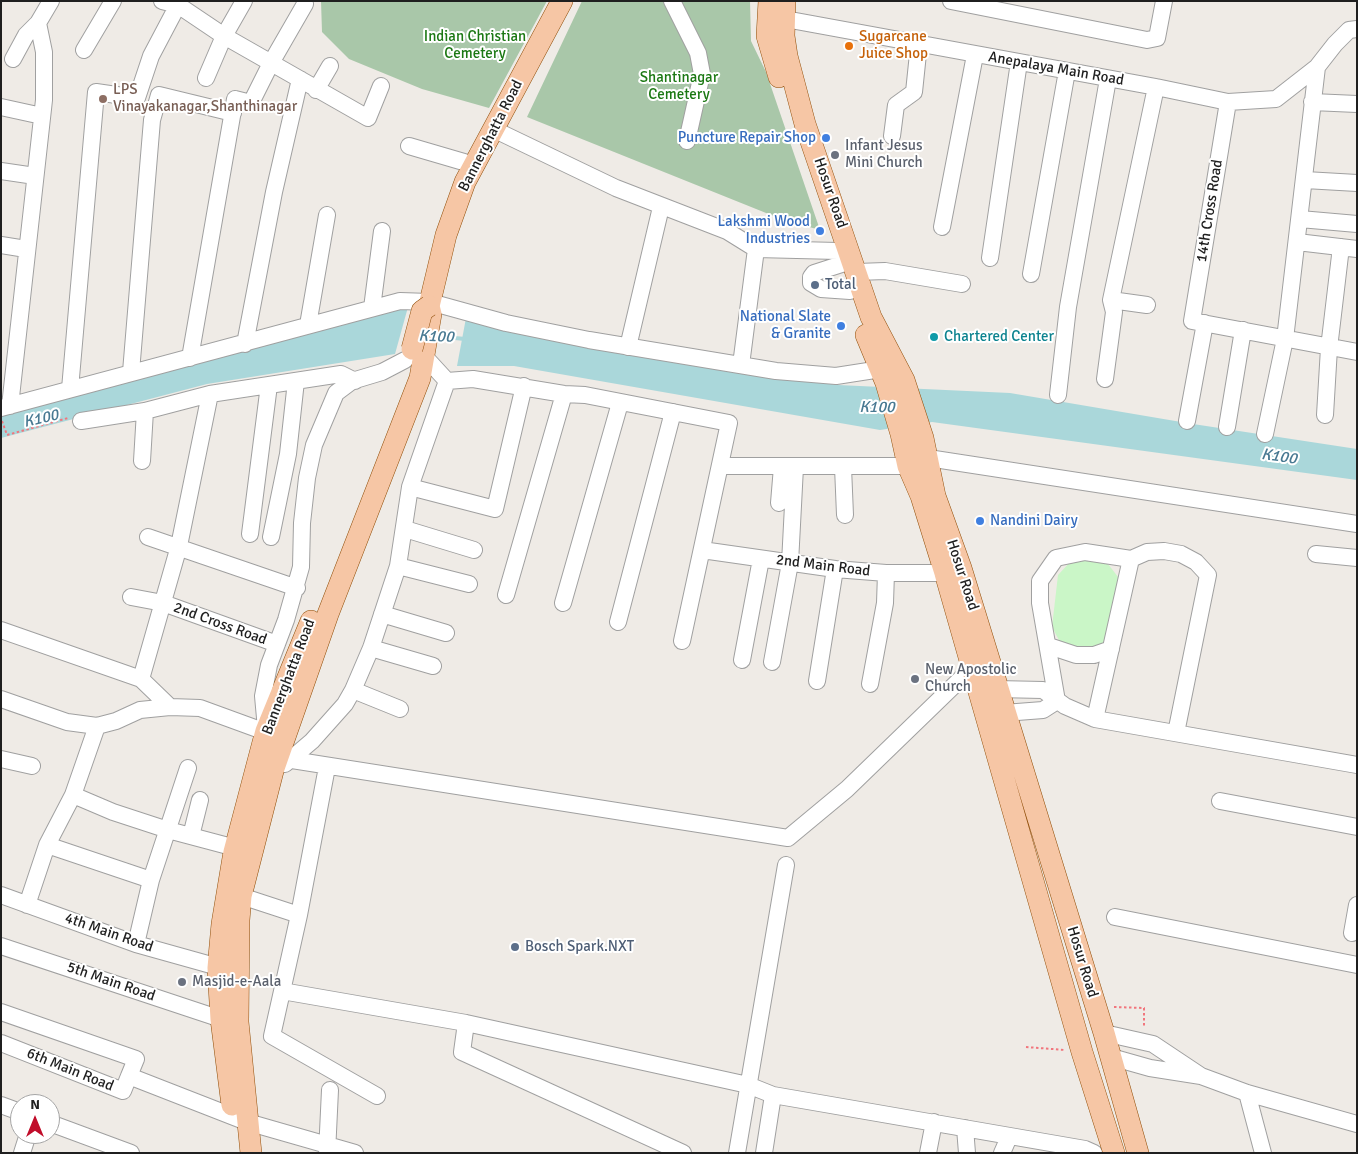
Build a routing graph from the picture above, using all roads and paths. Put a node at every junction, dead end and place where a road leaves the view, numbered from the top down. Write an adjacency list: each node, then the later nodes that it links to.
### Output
1 (51, 1): 11 (street)
2 (113, 1): 15 (street)
3 (244, 1): 13 (street)
4 (562, 1): 35 (main road, Bannerghatta Road)
5 (672, 1): 37 (street)
6 (951, 1): 7 (street)
7 (1164, 1)
8 (174, 2): 13 (street); 82 (street)
9 (305, 4): 19 (street)
10 (782, 5): 14 (street, Anepalaya Main Road); 56 (main road, Hosur Road)
11 (38, 23): 17 (street); 34 (street)
12 (1357, 29): 21 (street, Anepalaya Main Road)
13 (224, 36): 19 (street); 23 (street)
14 (919, 44): 16 (street, Anepalaya Main Road); 36 (street)
15 (84, 50)
16 (975, 55): 18 (street, Anepalaya Main Road); 48 (street)
17 (14, 58)
18 (1019, 62): 22 (street, Anepalaya Main Road); 55 (street)
19 (271, 63): 25 (street); 33 (street)
20 (330, 66): 28 (street)
21 (1317, 67): 29 (street, Anepalaya Main Road); 30 (street, Anepalaya Main Road)
22 (1067, 71): 24 (street, Anepalaya Main Road); 57 (street)
23 (206, 78)
24 (1108, 79): 27 (street, Anepalaya Main Road); 85 (street)
25 (300, 80): 28 (street); 67 (street)
26 (381, 86): 28 (street)
27 (1156, 87): 29 (street, Anepalaya Main Road); 59 (street)
28 (316, 90)
29 (1228, 102): 63 (street, 14th Cross Road)
30 (1312, 102): 31 (street); 42 (street, Anepalaya Main Road)
31 (1357, 104)
32 (1, 106): 34 (street)
33 (233, 113): 72 (street); 75 (street)
34 (42, 116): 41 (street)
35 (493, 129): 39 (main road, Bannerghatta Road); 44 (street)
36 (892, 136)
37 (687, 141)
38 (409, 146): 39 (street)
39 (474, 165): 60 (main road, Bannerghatta Road)
40 (1, 171): 41 (street)
41 (35, 176): 54 (street)
42 (1305, 180): 43 (street); 46 (street, Anepalaya Main Road)
43 (1357, 183)
44 (660, 207): 53 (street); 68 (street)
45 (327, 215): 64 (street)
46 (1300, 219): 47 (street); 50 (street, Anepalaya Main Road)
47 (1357, 224)
48 (942, 227)
49 (382, 231): 62 (street)
50 (1297, 242): 52 (street); 66 (street, Anepalaya Main Road)
51 (1, 245): 54 (street)
52 (1349, 248): 69 (street)
53 (756, 249): 56 (street); 73 (street)
54 (26, 250): 88 (street)
55 (990, 258)
56 (847, 270): 58 (street); 74 (main road, Hosur Road); 96 (main road, Hosur Road)
57 (1031, 274)
58 (962, 284)
59 (1111, 300): 61 (street); 76 (street)
60 (429, 304): 62 (street); 68 (street); 71 (main road, Bannerghatta Road, bridge)
61 (1147, 305)
62 (372, 308): 64 (street)
63 (1198, 322): 65 (street); 92 (street, 14th Cross Road)
64 (308, 325): 67 (street)
65 (1243, 330): 66 (street); 93 (street)
66 (1285, 339): 69 (street); 95 (street, Anepalaya Main Road)
67 (245, 344): 72 (street)
68 (628, 347): 73 (street)
69 (1329, 348): 70 (street); 90 (street)
70 (1357, 352)
71 (417, 354): 77 (street); 79 (street); 154 (main road, Bannerghatta Road)
72 (190, 358): 75 (street)
73 (741, 365): 74 (street)
74 (881, 369): 99 (main road, Hosur Road)
75 (131, 372): 82 (street)
76 (1105, 379)
77 (355, 380): 78 (street); 123 (street)
78 (296, 381): 80 (street); 109 (street)
79 (447, 381): 81 (street); 102 (street)
80 (269, 385): 83 (street); 107 (street)
81 (524, 386): 84 (street); 102 (street)
82 (70, 389): 88 (street)
83 (210, 394): 87 (street); 110 (street)
84 (564, 394): 86 (street); 124 (street)
85 (1058, 395)
86 (620, 403): 89 (street); 126 (street)
87 (145, 411): 91 (street); 97 (street)
88 (4, 412): 94 (path)
89 (673, 412): 98 (street); 129 (street)
90 (1324, 415)
91 (81, 421)
92 (1187, 421)
93 (1227, 427)
94 (6, 434)
95 (1266, 434)
96 (928, 458): 105 (street); 144 (main road, Hosur Road)
97 (142, 462)
98 (720, 466): 100 (street); 112 (street)
99 (908, 466): 101 (street); 121 (main road, Hosur Road)
100 (788, 467): 101 (street); 103 (street); 117 (street)
101 (843, 467): 104 (street)
102 (410, 487): 106 (street)
103 (779, 503)
104 (845, 515)
105 (1357, 524)
106 (405, 529): 111 (street); 118 (street)
107 (250, 534)
108 (148, 537): 110 (street)
109 (271, 537)
110 (179, 546): 123 (street); 127 (street)
111 (474, 550)
112 (702, 550): 114 (street, 2nd Main Road); 132 (street)
113 (1316, 554): 115 (street)
114 (761, 558): 117 (street, 2nd Main Road); 137 (street)
115 (1357, 558)
116 (1131, 559): 134 (street); 136 (street); 153 (street)
117 (790, 563): 119 (street, 2nd Main Road); 138 (street)
118 (398, 566): 122 (street); 128 (street)
119 (835, 569): 120 (street, 2nd Main Road); 142 (street)
120 (886, 573): 121 (street, 2nd Main Road); 143 (street)
121 (945, 574): 140 (main road, Hosur Road)
122 (469, 584)
123 (296, 588): 133 (street)
124 (506, 595)
125 (131, 597): 127 (street, 2nd Cross Road)
126 (562, 603)
127 (163, 604): 133 (street, 2nd Cross Road); 141 (street)
128 (382, 614): 131 (street); 135 (street)
129 (618, 622)
130 (1, 630): 141 (street)
131 (446, 633)
132 (682, 641)
133 (276, 644): 154 (street)
134 (1049, 646): 136 (street); 147 (street)
135 (371, 648): 139 (street); 145 (street)
136 (1111, 649): 151 (street)
137 (742, 660)
138 (772, 662)
139 (433, 666)
140 (972, 668): 159 (street); 192 (main road, Hosur Road)
141 (142, 679): 148 (street)
142 (817, 681)
143 (870, 684)
144 (996, 689): 147 (street); 150 (main road, Hosur Road)
145 (353, 690): 149 (street); 156 (street)
146 (1, 699): 152 (street)
147 (1057, 701): 150 (street); 151 (street)
148 (170, 707): 152 (street); 154 (street)
149 (400, 709)
150 (1004, 713): 188 (main road, Hosur Road)
151 (1095, 719): 153 (street)
152 (97, 726): 162 (street)
153 (1176, 733): 157 (street)
154 (275, 735): 161 (main road, Bannerghatta Road); 169 (main road, Bannerghatta Road)
155 (1, 759): 158 (street)
156 (292, 760): 159 (street); 161 (street)
157 (1357, 765)
158 (32, 766)
159 (326, 767): 176 (street)
160 (188, 768): 166 (street)
161 (273, 771): 169 (main road, Bannerghatta Road)
162 (73, 795): 166 (street); 168 (street)
163 (200, 800): 167 (street)
164 (1220, 801): 165 (street)
165 (1357, 827)
166 (168, 830): 167 (street); 171 (street)
167 (191, 836): 169 (street)
168 (48, 844): 171 (street); 174 (street)
169 (244, 850): 173 (main road, Bannerghatta Road); 182 (main road, Bannerghatta Road)
170 (786, 865): 196 (street)
171 (151, 880): 179 (street)
172 (1, 895): 174 (street, 4th Main Road)
173 (241, 896): 176 (street); 182 (main road, Bannerghatta Road)
174 (27, 905): 179 (street, 4th Main Road)
175 (1356, 908): 178 (street)
176 (299, 915): 183 (street)
177 (1115, 917): 181 (street)
178 (1352, 932)
179 (136, 944): 182 (street, 4th Main Road)
180 (1, 946): 186 (street, 5th Main Road)
181 (1357, 965)
182 (228, 970): 186 (main road, Bannerghatta Road); 201 (main road, Bannerghatta Road)
183 (282, 990): 187 (street); 200 (street)
184 (1114, 1007): 189 (path)
185 (1, 1012): 194 (street)
186 (221, 1019): 201 (main road, Bannerghatta Road)
187 (466, 1023): 196 (street); 213 (street)
188 (1104, 1033): 193 (main road, Hosur Road); 195 (street)
189 (1144, 1035)
190 (1, 1043): 194 (street, 6th Main Road)
191 (1026, 1047): 192 (path)
192 (1082, 1052): 220 (main road, Hosur Road)
193 (1111, 1057): 195 (street); 221 (main road, Hosur Road)
194 (129, 1076): 201 (street)
195 (1200, 1076): 198 (street)
196 (748, 1085): 199 (street); 214 (street)
197 (330, 1090): 208 (street)
198 (1247, 1093): 203 (street); 222 (street)
199 (773, 1095): 202 (street); 215 (street)
200 (377, 1096)
201 (240, 1120): 208 (street); 210 (main road, Bannerghatta Road); 211 (main road, Bannerghatta Road)
202 (934, 1122): 205 (street); 216 (street)
203 (1357, 1124)
204 (60, 1128): 207 (street)
205 (965, 1128): 206 (street); 217 (street)
206 (1009, 1137): 218 (street); 219 (street)
207 (101, 1148): 209 (street)
208 (326, 1149): 212 (street)
209 (130, 1153)
210 (240, 1153)
211 (252, 1153)
212 (355, 1153)
213 (683, 1153)
214 (737, 1153)
215 (764, 1153)
216 (928, 1153)
217 (967, 1153)
218 (1002, 1153)
219 (1094, 1153)
220 (1114, 1153)
221 (1138, 1153)
222 (1263, 1153)

